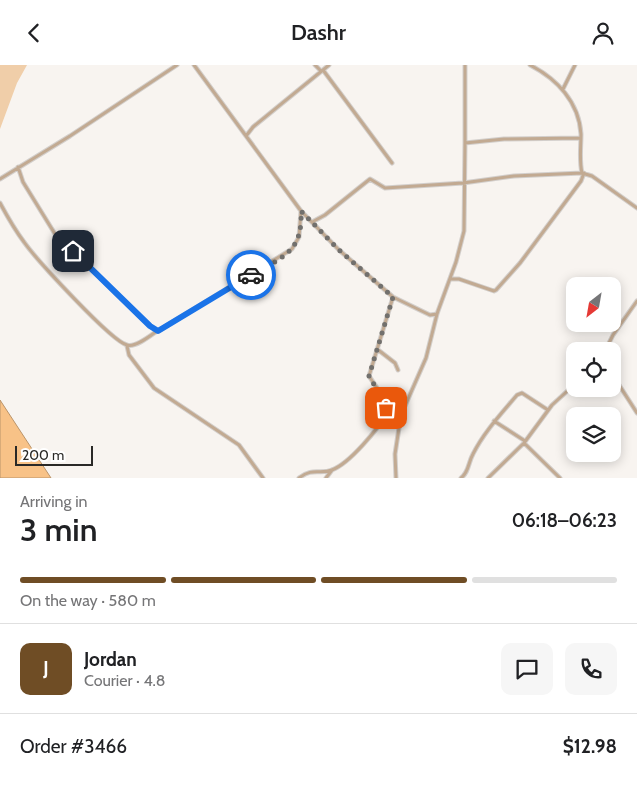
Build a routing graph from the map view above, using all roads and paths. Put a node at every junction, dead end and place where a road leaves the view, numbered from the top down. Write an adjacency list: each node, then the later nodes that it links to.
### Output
1 (178, 65): 14 (street)
2 (194, 65): 10 (street)
3 (315, 65): 8 (street)
4 (329, 65): 8 (street)
5 (465, 65): 12 (street)
6 (575, 65): 9 (street)
7 (532, 66): 9 (street)
8 (322, 71): 10 (street); 13 (street)
9 (563, 89): 11 (street)
10 (246, 137): 20 (street)
11 (580, 138): 12 (street); 15 (street)
12 (465, 143): 17 (street)
13 (392, 163)
14 (18, 167): 16 (street); 26 (street)
15 (583, 173): 17 (street); 19 (street); 22 (street)
16 (0, 179)
17 (463, 183): 21 (street); 22 (street)
18 (0, 203): 28 (street)
19 (637, 208)
20 (301, 211): 21 (street); 26 (street)
21 (313, 221): 23 (street)
22 (450, 279): 25 (street)
23 (393, 297): 25 (street); 29 (street)
24 (637, 301): 27 (street)
25 (437, 314): 41 (street)
26 (158, 331): 28 (street)
27 (610, 342)
28 (127, 346): 38 (street)
29 (377, 349): 30 (street); 37 (street)
30 (398, 370)
31 (621, 388): 34 (street)
32 (566, 393): 33 (street)
33 (548, 410): 35 (street); 36 (street)
34 (637, 413)
35 (494, 421): 36 (street); 42 (street)
36 (525, 442): 43 (street); 44 (street)
37 (332, 470): 39 (street); 40 (street)
38 (263, 478)
39 (299, 478)
40 (326, 478)
41 (396, 478)
42 (461, 478)
43 (488, 478)
44 (560, 478)

